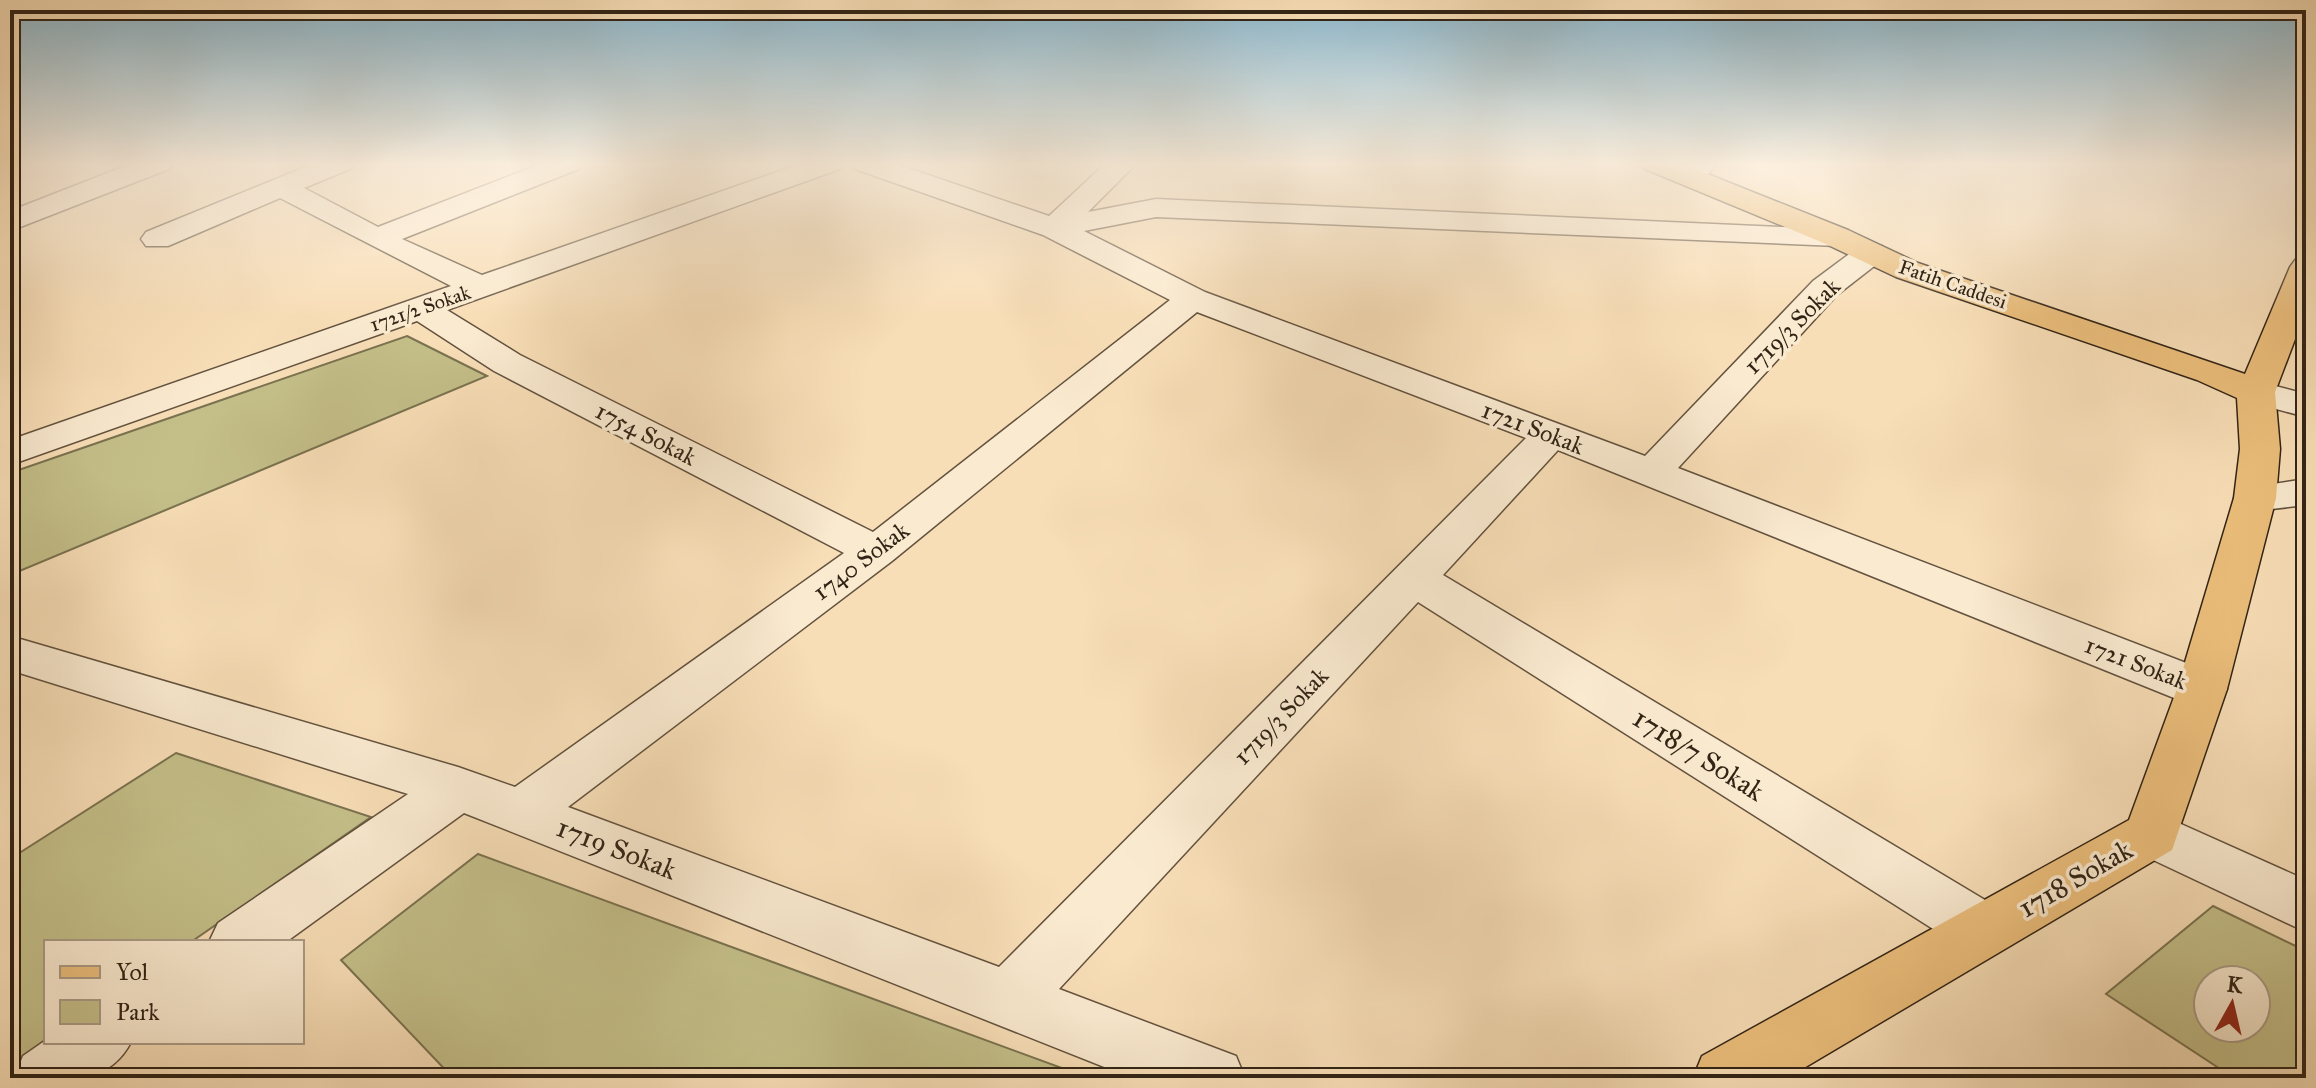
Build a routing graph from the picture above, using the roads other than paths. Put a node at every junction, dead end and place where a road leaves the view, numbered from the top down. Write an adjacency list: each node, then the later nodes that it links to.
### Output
1 (31, 214): 11 (street)
2 (221, 214): 15 (street)
3 (331, 214): 14 (street)
4 (438, 214): 14 (street)
5 (687, 214): 18 (street, 1721/2 Sokak)
6 (1013, 214): 12 (street, 1721 Sokak)
7 (1069, 214): 12 (street)
8 (1127, 214): 12 (street)
9 (1292, 214): 13 (street)
10 (1788, 214): 13 (main road, Fatih Caddesi)
11 (10, 222)
12 (1054, 228): 19 (street, 1721 Sokak)
13 (1837, 237): 16 (main road, Fatih Caddesi)
14 (376, 238): 18 (street)
15 (157, 239)
16 (1871, 253): 21 (main road, Fatih Caddesi); 25 (street, 1719/3 Sokak)
17 (2306, 267): 21 (main road)
18 (481, 287): 20 (street, 1721/2 Sokak)
19 (1193, 299): 23 (street, 1721 Sokak); 27 (street, 1740 Sokak)
20 (421, 308): 24 (street, 1721/2 Sokak); 27 (street, 1754 Sokak)
21 (2256, 392): 22 (street); 26 (main road, 1718 Sokak)
22 (2306, 406)
23 (1552, 434): 25 (street, 1721 Sokak); 28 (street, 1719/3 Sokak)
24 (10, 453)
25 (1651, 473): 30 (street, 1721 Sokak)
26 (2280, 495): 30 (main road, 1718 Sokak)
27 (876, 551): 32 (street, 1740 Sokak)
28 (1414, 578): 35 (street, 1718/7 Sokak); 37 (street, 1719/3 Sokak)
29 (10, 653): 31 (street, 1719 Sokak)
30 (2202, 689): 33 (main road, 1718 Sokak)
31 (458, 788): 32 (street, 1719 Sokak); 36 (street)
32 (522, 811): 37 (street, 1719 Sokak)
33 (2152, 834): 34 (street); 35 (main road, 1718 Sokak)
34 (2306, 907)
35 (1984, 930): 41 (main road, 1718 Sokak)
36 (242, 940)
37 (1010, 998): 40 (street, 1719 Sokak)
38 (95, 1044): 39 (street)
39 (47, 1078)
40 (1212, 1078)
41 (1726, 1078)

